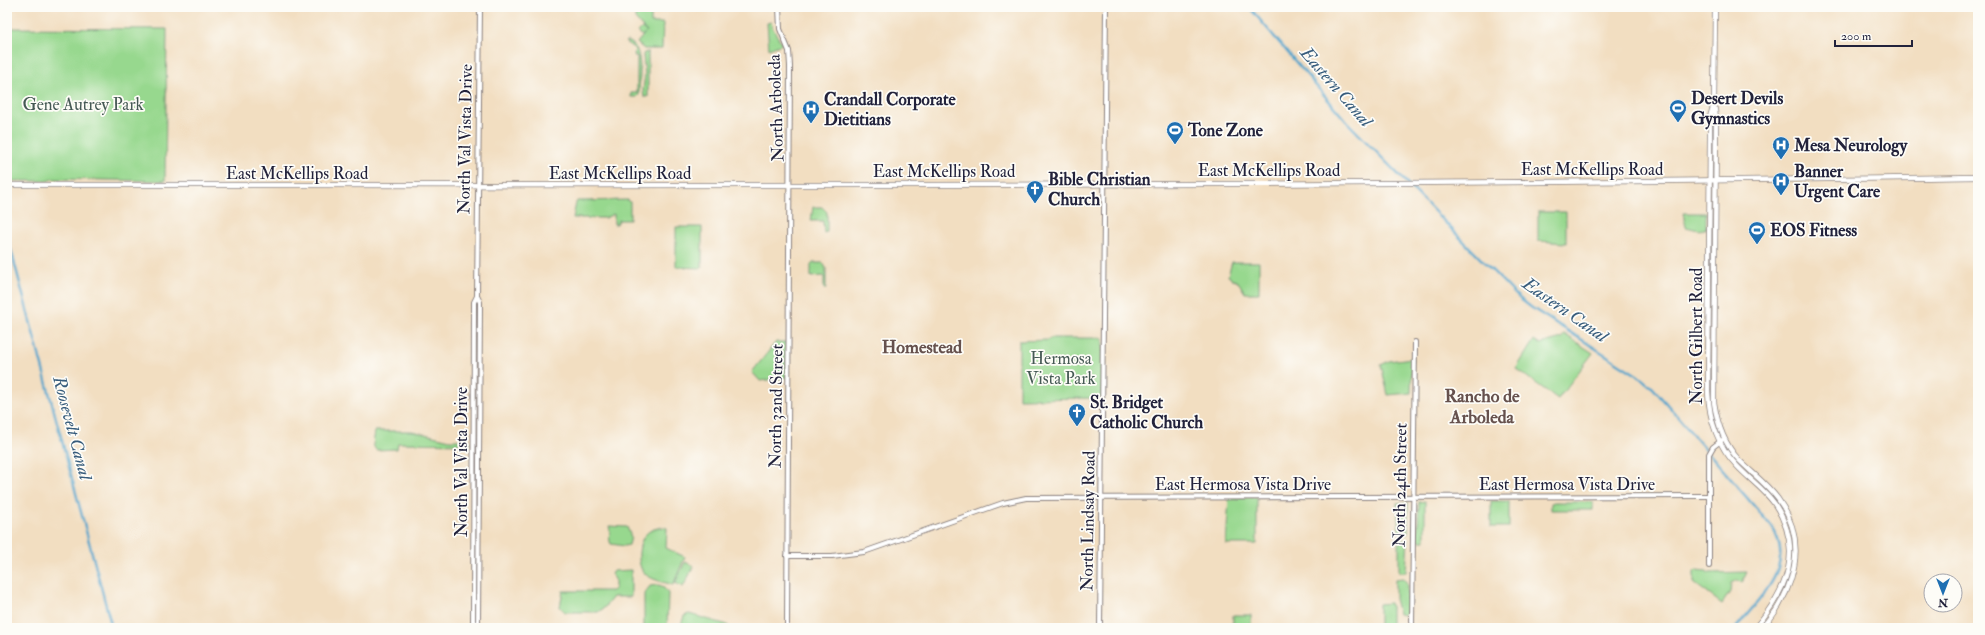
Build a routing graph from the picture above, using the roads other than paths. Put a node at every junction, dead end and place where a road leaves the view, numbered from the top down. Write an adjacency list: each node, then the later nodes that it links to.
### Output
1 (480, 7): 12 (street, North Val Vista Drive)
2 (779, 7): 11 (street, North Arboleda)
3 (1106, 7): 9 (street, North Lindsay Road)
4 (1715, 7): 5 (main road, North Gilbert Road)
5 (1714, 104): 7 (main road, North Gilbert Road); 8 (main road, North Gilbert Road)
6 (1978, 177): 7 (main road, East McKellips Road)
7 (1716, 181): 8 (main road, East McKellips Road); 15 (main road, North Gilbert Road)
8 (1709, 182): 9 (main road, East McKellips Road); 16 (main road, North Gilbert Road)
9 (1105, 184): 11 (main road, East McKellips Road); 19 (street, North Lindsay Road)
10 (7, 185): 12 (main road, East McKellips Road)
11 (790, 185): 12 (main road, East McKellips Road); 20 (street, North 32nd Street)
12 (478, 186): 13 (street, North Val Vista Drive)
13 (477, 296): 22 (street, North Val Vista Drive); 23 (street, North Val Vista Drive)
14 (1415, 342): 18 (street, North 24th Street)
15 (1725, 439): 16 (street); 38 (main road, North Gilbert Road)
16 (1719, 441): 17 (street); 37 (main road, North Gilbert Road)
17 (1709, 496): 18 (street, East Hermosa Vista Drive); 21 (street)
18 (1413, 497): 19 (street, East Hermosa Vista Drive); 36 (street, North 24th Street)
19 (1102, 498): 20 (street, East Hermosa Vista Drive); 35 (street, North Lindsay Road)
20 (788, 556): 34 (street, North 32nd Street)
21 (1709, 566)
22 (473, 578): 23 (street); 24 (street, North Val Vista Drive)
23 (478, 578): 25 (street, North Val Vista Drive)
24 (473, 585): 25 (street); 26 (street, North Val Vista Drive)
25 (478, 585): 27 (street, North Val Vista Drive)
26 (473, 599): 27 (street); 28 (street, North Val Vista Drive)
27 (478, 599): 29 (street, North Val Vista Drive)
28 (473, 614): 29 (street); 30 (street, North Val Vista Drive)
29 (478, 614): 31 (street, North Val Vista Drive)
30 (473, 622): 31 (street); 32 (street, North Val Vista Drive)
31 (478, 622): 33 (street, North Val Vista Drive)
32 (473, 628)
33 (478, 628)
34 (787, 628)
35 (1100, 628)
36 (1412, 628)
37 (1755, 628)
38 (1763, 628)

